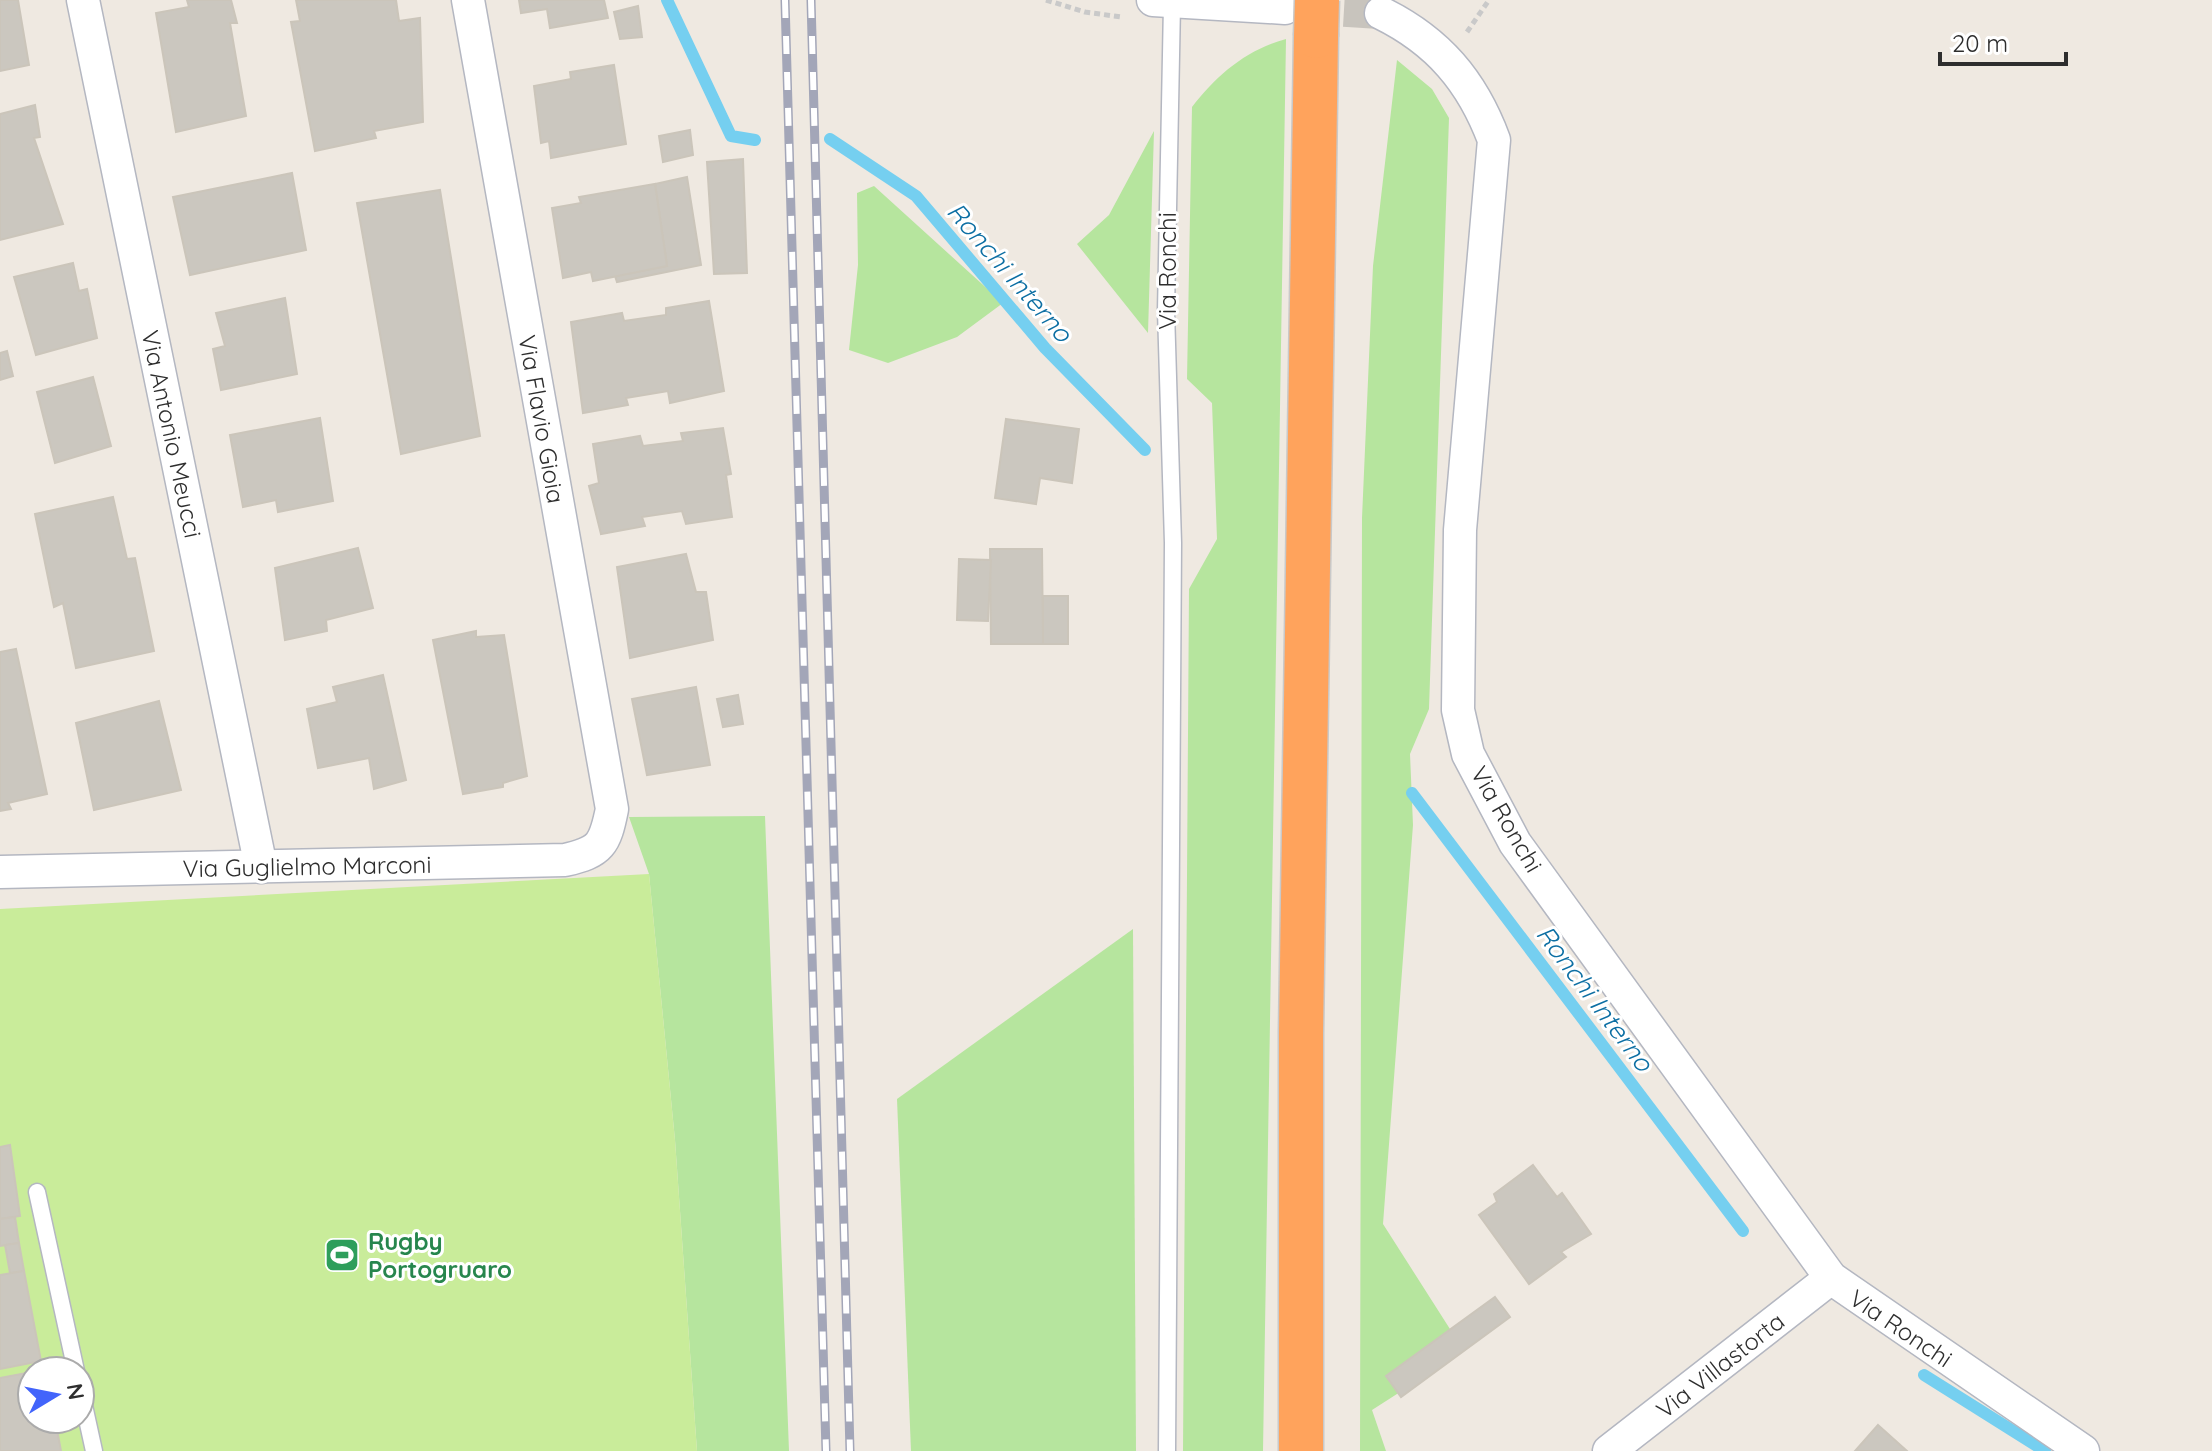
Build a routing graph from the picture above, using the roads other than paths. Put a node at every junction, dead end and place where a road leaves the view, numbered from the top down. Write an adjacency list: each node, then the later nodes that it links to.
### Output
1 (83, 0): 7 (street, Via Antonio Meucci)
2 (468, 0): 6 (street, Via Flavio Gioia)
3 (1162, 2): 5 (street, Via Ronchi); 12 (lane, Via Ronchi)
4 (1381, 13): 10 (street, Via Ronchi)
5 (1306, 15): 13 (highway)
6 (606, 838): 7 (street, Via Guglielmo Marconi)
7 (261, 867): 8 (street, Via Guglielmo Marconi)
8 (0, 872)
9 (37, 1192): 11 (lane)
10 (1831, 1278): 14 (street, Via Villastorta); 15 (street, Via Ronchi)
11 (73, 1355)
12 (1167, 1451)
13 (1301, 1451)
14 (1609, 1451)
15 (2083, 1451)

